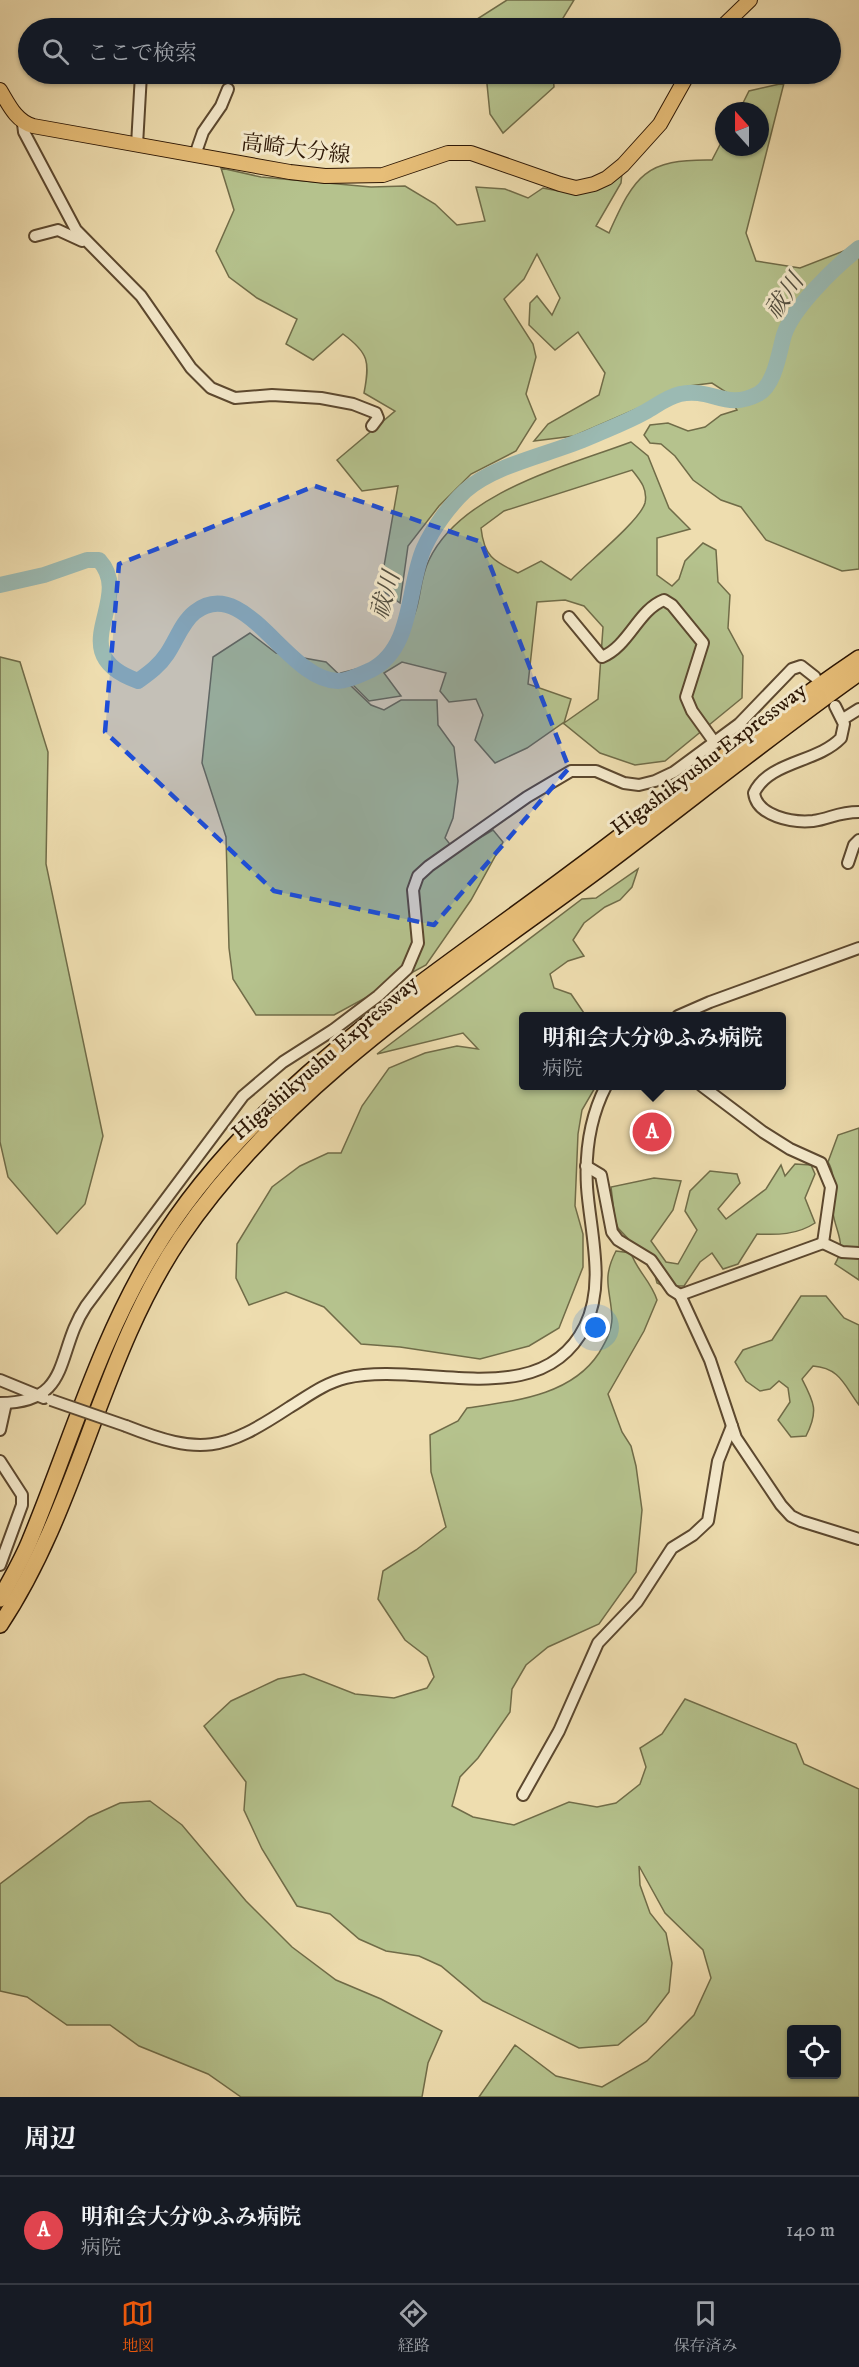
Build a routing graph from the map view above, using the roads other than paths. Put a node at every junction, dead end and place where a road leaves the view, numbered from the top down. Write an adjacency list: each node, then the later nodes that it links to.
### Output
1 (750, 0): 2 (main road)
2 (731, 18)
3 (140, 84): 8 (street)
4 (682, 84): 9 (main road, 高崎大分線)
5 (228, 89): 9 (street)
6 (0, 90): 7 (main road)
7 (23, 124): 8 (main road, 高崎大分線); 11 (street)
8 (136, 145): 9 (main road, 高崎大分線)
9 (195, 155)
10 (35, 236): 11 (street)
11 (92, 245): 12 (street)
12 (372, 426)
13 (569, 617): 20 (street)
14 (859, 658): 40 (highway, Higashikyushu Expressway)
15 (859, 673): 41 (highway, Higashikyushu Expressway)
16 (815, 677): 20 (street)
17 (835, 706): 19 (street)
18 (859, 709): 19 (street)
19 (843, 719): 21 (street)
20 (715, 743): 33 (street)
21 (859, 812)
22 (859, 840): 23 (street)
23 (848, 863)
24 (859, 948): 25 (street)
25 (689, 1012)
26 (605, 1090): 28 (street)
27 (707, 1090): 29 (street)
28 (586, 1166): 31 (street); 33 (street, bridge)
29 (823, 1243): 30 (street); 31 (street)
30 (859, 1253)
31 (680, 1295): 35 (street)
32 (0, 1380): 33 (street)
33 (40, 1396): 34 (street)
34 (3, 1403): 36 (street)
35 (732, 1426): 38 (street); 42 (street)
36 (0, 1430)
37 (0, 1461): 39 (street)
38 (859, 1539)
39 (0, 1565)
40 (0, 1599)
41 (0, 1625)
42 (523, 1795)

